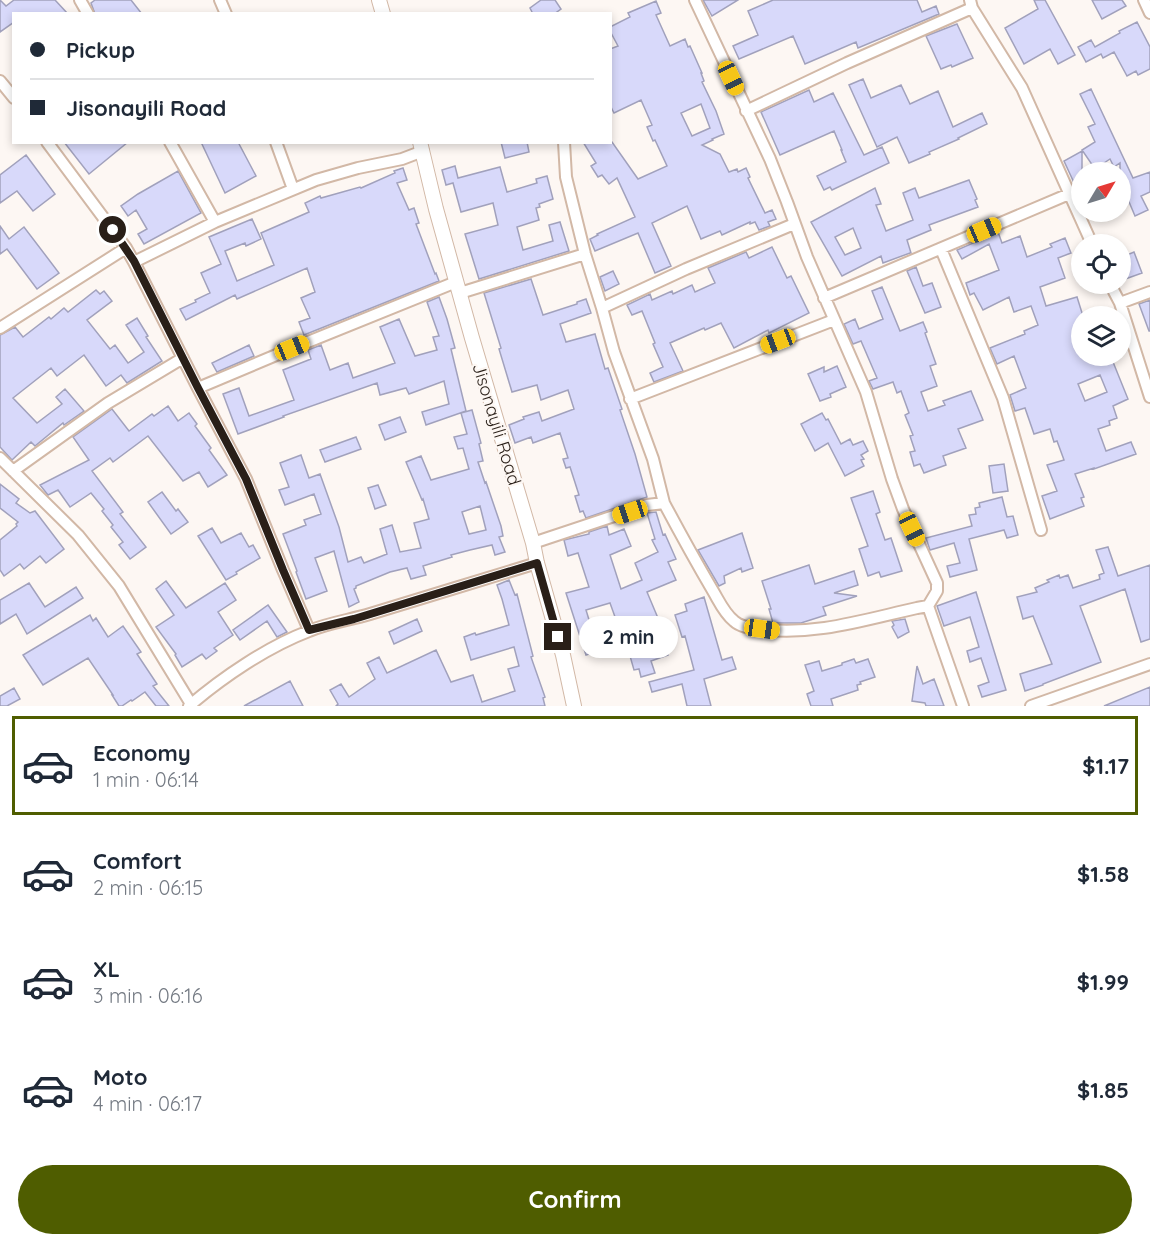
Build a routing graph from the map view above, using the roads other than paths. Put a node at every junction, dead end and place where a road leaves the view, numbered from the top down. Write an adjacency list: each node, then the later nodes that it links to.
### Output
1 (695, 0): 7 (street)
2 (1144, 0): 4 (street)
3 (971, 4): 7 (street); 14 (street)
4 (1150, 13)
5 (0, 81): 6 (street)
6 (12, 96)
7 (746, 111): 16 (street)
8 (48, 144): 18 (street)
9 (171, 144): 15 (street)
10 (277, 144): 13 (street)
11 (564, 144): 20 (street)
12 (421, 147): 13 (street); 22 (street, Jisonayili Road)
13 (293, 189): 15 (street)
14 (1069, 194): 17 (street); 19 (street)
15 (214, 222): 21 (street)
16 (794, 224): 25 (street); 27 (street)
17 (1087, 234)
18 (126, 248): 21 (street); 29 (street)
19 (941, 249): 25 (street); 37 (street)
20 (585, 254): 22 (street); 27 (street)
21 (134, 261): 30 (street)
22 (458, 288): 31 (street); 38 (street, Jisonayili Road)
23 (1150, 292): 26 (street)
24 (1115, 294): 26 (street)
25 (824, 298): 28 (street)
26 (1120, 303): 32 (street)
27 (602, 308): 33 (street)
28 (834, 320): 33 (street); 40 (street)
29 (0, 328)
30 (183, 357): 31 (street); 35 (street)
31 (198, 388): 41 (street)
32 (1150, 397)
33 (630, 399): 36 (street)
34 (0, 458): 35 (street)
35 (13, 471): 43 (street)
36 (664, 503): 38 (street); 40 (street)
37 (1041, 530)
38 (533, 543): 39 (street, Jisonayili Road)
39 (537, 563): 41 (street); 44 (street, Jisonayili Road)
40 (928, 606): 45 (street)
41 (309, 630): 43 (street)
42 (1150, 664): 46 (street)
43 (190, 705)
44 (574, 706)
45 (963, 706)
46 (1031, 706)

